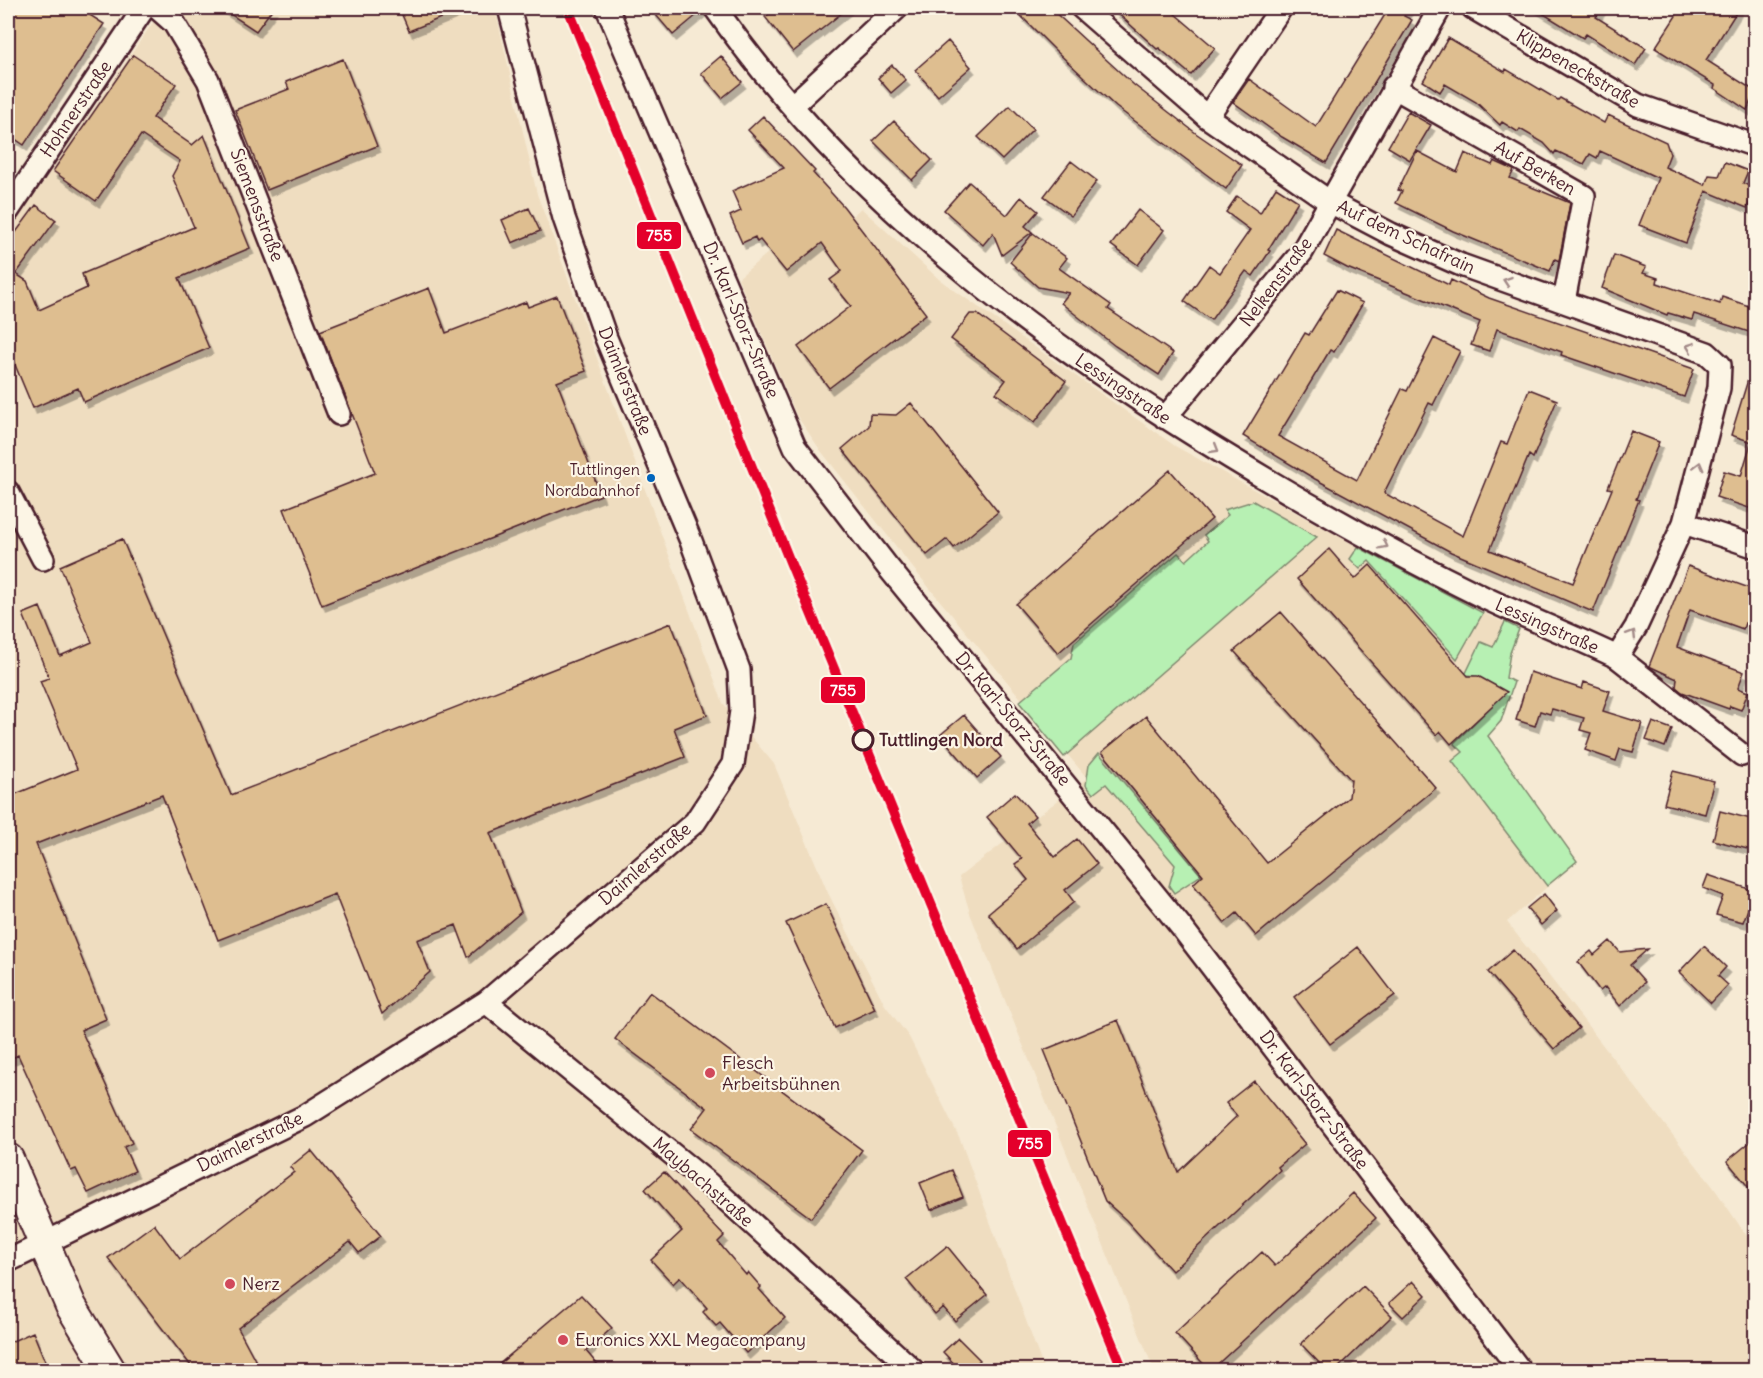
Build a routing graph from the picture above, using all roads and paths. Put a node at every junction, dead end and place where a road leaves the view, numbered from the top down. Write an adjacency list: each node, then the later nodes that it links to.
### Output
1 (144, 8): 16 (street, Hohnerstraße)
2 (157, 8): 19 (street, Siemensstraße)
3 (509, 8): 27 (street, Daimlerstraße)
4 (607, 8): 33 (street, Dr. Karl-Storz-Straße)
5 (715, 8): 12 (street, Lessingstraße)
6 (897, 8): 12 (street)
7 (1082, 8): 13 (street, Auf dem Schafrain)
8 (1281, 8): 13 (street)
9 (1440, 8): 11 (street, Nelkenstraße)
10 (1473, 8): 14 (street, Klippeneckstraße)
11 (1393, 87): 15 (street, Nelkenstraße); 17 (street, Auf Berken)
12 (792, 106): 20 (street, Lessingstraße)
13 (1207, 117): 15 (street, Auf dem Schafrain)
14 (1755, 147)
15 (1330, 202): 17 (street, Auf dem Schafrain, one-way to 15); 20 (street, Nelkenstraße)
16 (8, 211)
17 (1564, 301): 18 (street, Auf dem Schafrain, one-way to 17)
18 (1719, 388): 22 (street, Lessingstraße, one-way to 18)
19 (339, 414)
20 (1165, 418): 25 (street, Lessingstraße, one-way to 25)
21 (8, 492): 24 (street)
22 (1684, 523): 23 (street); 25 (street, Lessingstraße, one-way to 22)
23 (1755, 547)
24 (43, 559)
25 (1617, 657): 26 (street, Lessingstraße)
26 (1742, 755)
27 (486, 1002): 29 (street, Daimlerstraße); 32 (street, Maybachstraße)
28 (8, 1159): 29 (main road)
29 (44, 1242): 30 (street, Daimlerstraße); 31 (main road)
30 (8, 1261)
31 (110, 1371)
32 (913, 1371)
33 (1520, 1371)

